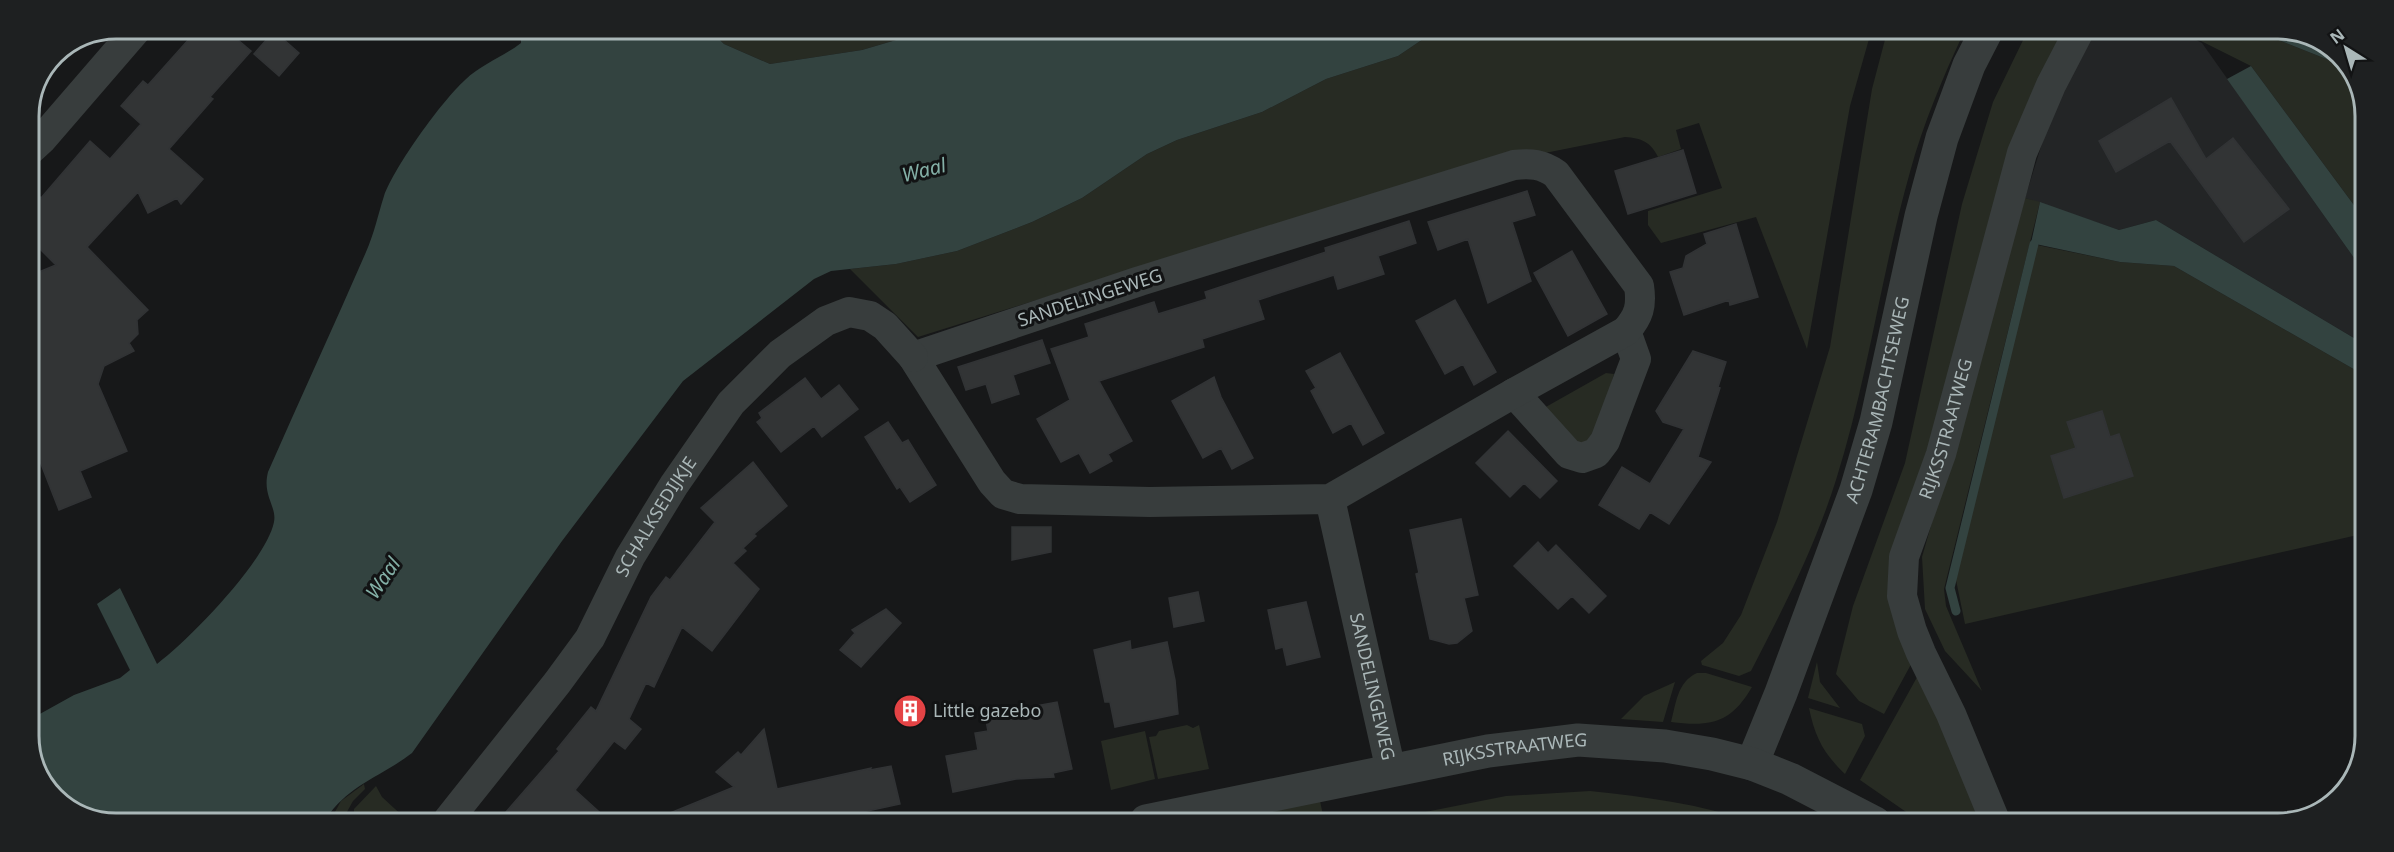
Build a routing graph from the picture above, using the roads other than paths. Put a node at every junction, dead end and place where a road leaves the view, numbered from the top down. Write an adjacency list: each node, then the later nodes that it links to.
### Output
1 (127, 39): 4 (street)
2 (1982, 39): 9 (street, ACHTERAMBACHTSEWEG)
3 (2075, 39): 14 (street, RIJKSSTRAATWEG)
4 (39, 131)
5 (1626, 331): 6 (street, SANDELINGEWEG); 7 (street); 7 (street)
6 (914, 357): 8 (street); 11 (street, SCHALKSEDIJKJE)
7 (1514, 393): 8 (street)
8 (1330, 499): 10 (street, SANDELINGEWEG)
9 (1752, 765): 10 (street, RIJKSSTRAATWEG); 13 (street, RIJKSSTRAATWEG)
10 (1391, 771): 12 (street, RIJKSSTRAATWEG)
11 (454, 813)
12 (1185, 813)
13 (1856, 813)
14 (1992, 813)

